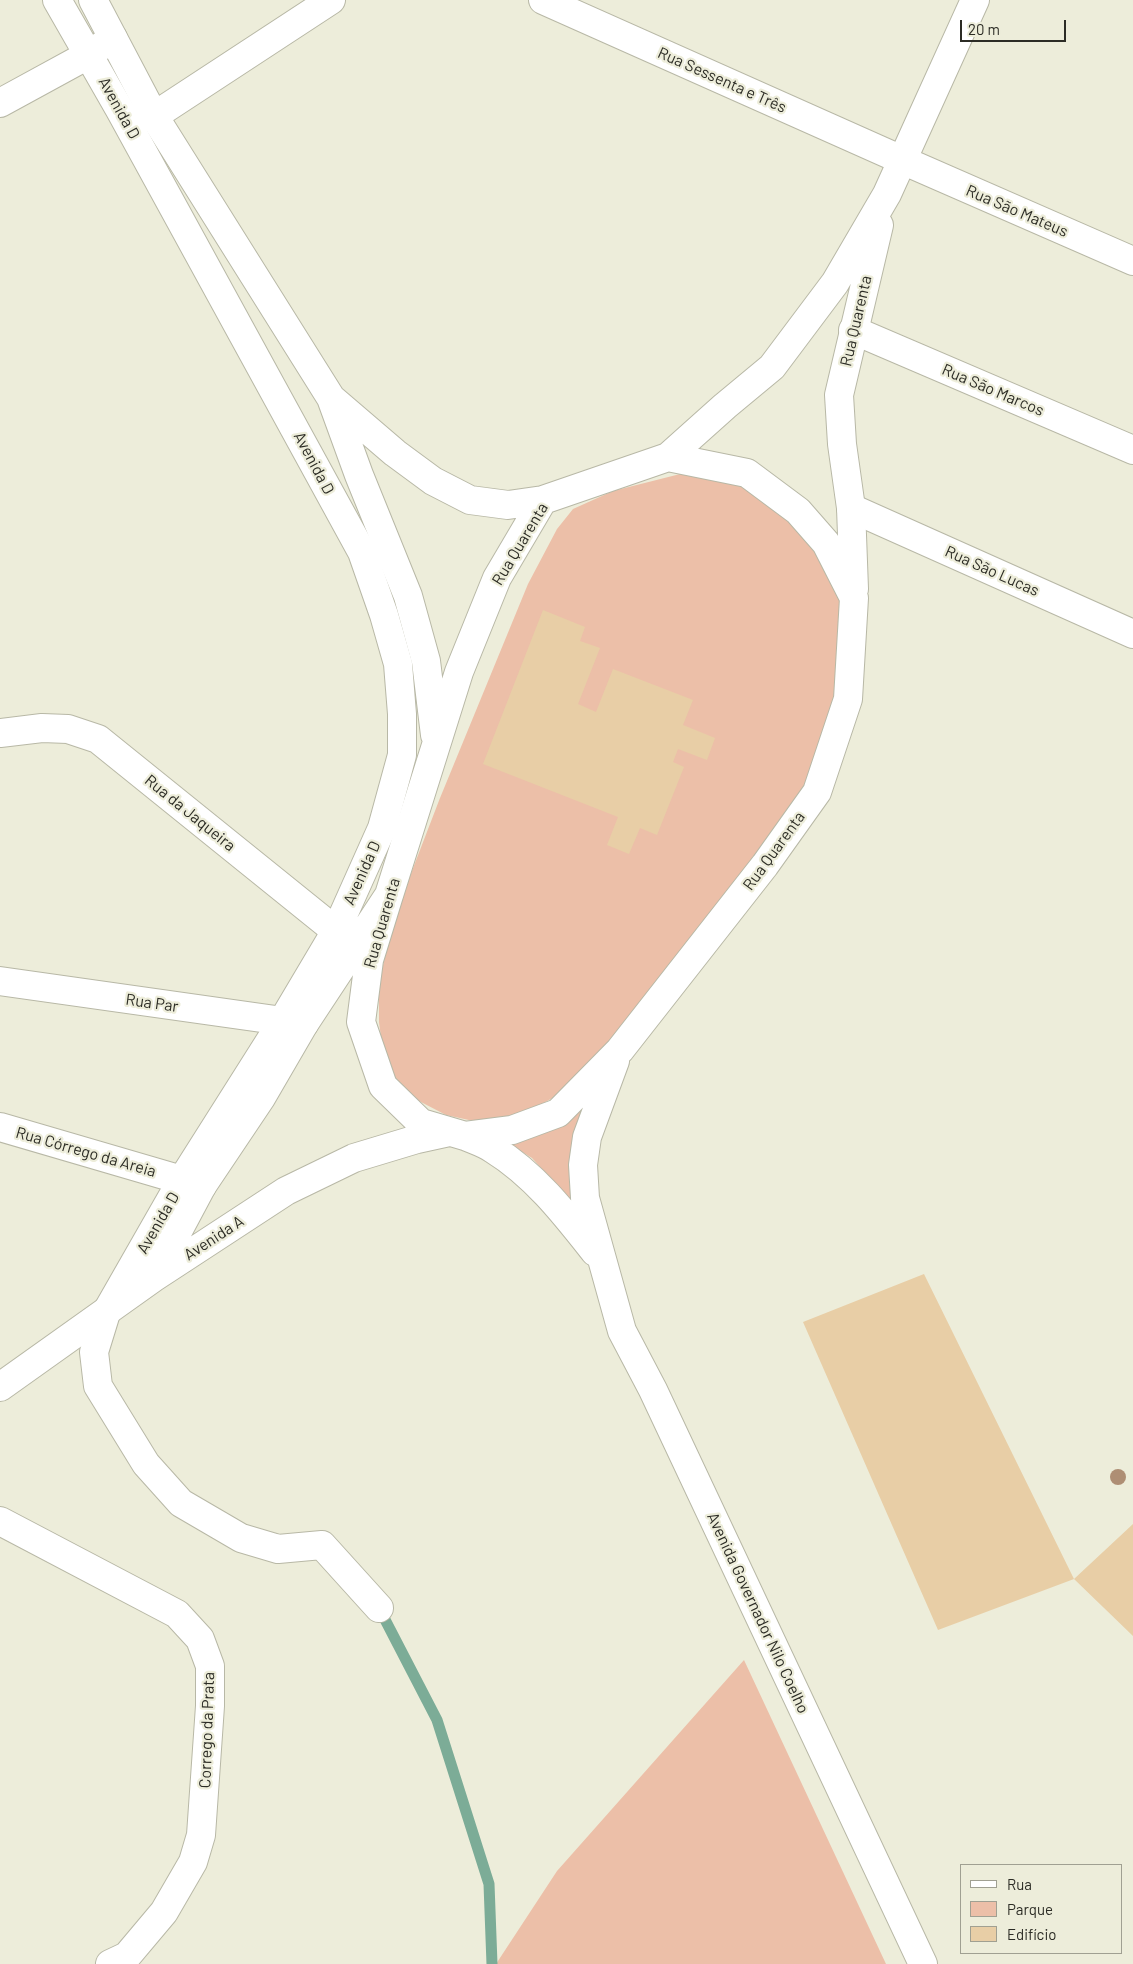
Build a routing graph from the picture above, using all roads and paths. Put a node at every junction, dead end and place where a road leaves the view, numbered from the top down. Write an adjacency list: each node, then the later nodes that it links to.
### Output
1 (56, 0): 7 (street, Avenida D)
2 (93, 0): 6 (street, Avenida D)
3 (331, 0): 9 (street)
4 (543, 0): 10 (street, Rua Sessenta e Três)
5 (975, 0): 10 (street, Rua Quarenta)
6 (113, 38): 7 (street); 9 (street, Avenida D)
7 (88, 55): 8 (street); 24 (street, Avenida D)
8 (0, 103)
9 (154, 116): 14 (street, Avenida D)
10 (902, 160): 11 (street, Rua Quarenta); 12 (street, Rua São Mateus)
11 (887, 194): 13 (street, Rua Quarenta); 16 (street, Rua Quarenta)
12 (1133, 261)
13 (853, 330): 15 (street, Rua São Marcos); 18 (street, Rua Quarenta)
14 (331, 398): 17 (street, Avenida D); 22 (street, Avenida D)
15 (1133, 450)
16 (668, 457): 17 (street, Rua Quarenta); 19 (street)
17 (544, 500): 22 (street, Rua Quarenta)
18 (851, 508): 19 (street, Rua Quarenta); 20 (street, Rua São Lucas)
19 (854, 598): 28 (street, Rua Quarenta)
20 (1133, 634)
21 (0, 733): 24 (street, Rua da Jaqueira)
22 (436, 744): 23 (street, Rua Quarenta)
23 (389, 895): 25 (street, Avenida D); 30 (street, Rua Quarenta)
24 (336, 931): 25 (street); 27 (street, Avenida D)
25 (365, 931): 27 (street, Avenida D)
26 (0, 981): 27 (street, Rua Par)
27 (293, 1023): 31 (street, Avenida D)
28 (620, 1050): 30 (street, Rua Quarenta); 32 (street, Avenida Governador Nilo Coelho)
29 (0, 1127): 31 (street, Rua Córrego da Areia)
30 (457, 1134): 32 (street); 33 (street, Avenida A)
31 (192, 1183): 33 (street, Avenida D); 34 (street, Avenida D)
32 (600, 1259): 39 (street, Avenida Governador Nilo Coelho)
33 (153, 1278): 34 (street, Avenida A)
34 (106, 1313): 35 (street, Avenida A); 37 (street, Avenida D)
35 (0, 1387)
36 (0, 1521): 38 (street, Corrego da Prata)
37 (379, 1608)
38 (110, 1964)
39 (922, 1964)

